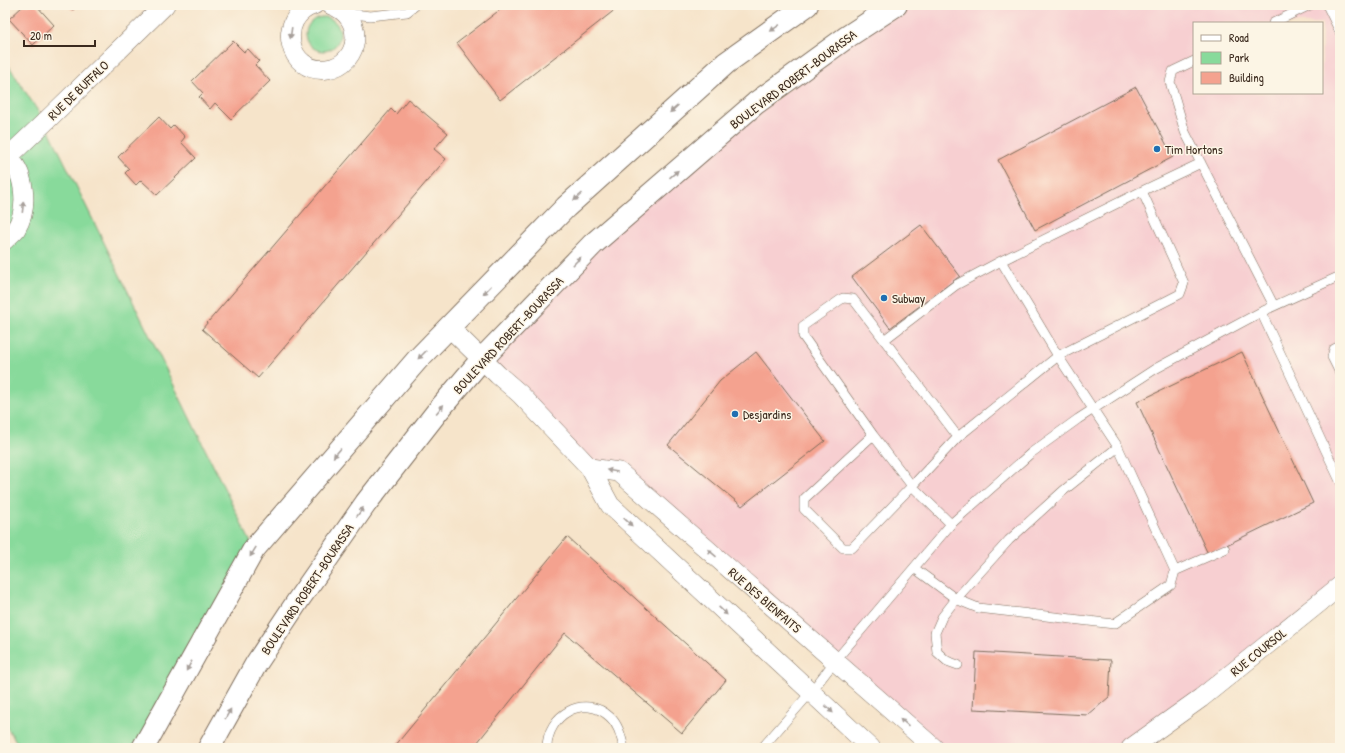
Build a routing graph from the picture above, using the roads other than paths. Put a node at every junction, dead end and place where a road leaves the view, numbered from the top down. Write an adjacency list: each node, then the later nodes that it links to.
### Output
1 (165, 5): 12 (street, RUE DE BUFFALO)
2 (416, 5): 8 (lane)
3 (807, 5): 20 (highway, one-way to 20)
4 (896, 5): 24 (highway, BOULEVARD ROBERT-BOURASSA, one-way to 4)
5 (1310, 5): 9 (lane)
6 (1327, 5): 10 (lane)
7 (301, 8): 8 (street, one-way to 8)
8 (339, 9)
9 (1275, 22)
10 (1340, 32)
11 (1193, 61): 13 (lane)
12 (6, 156): 15 (street, one-way to 12)
13 (1201, 163): 14 (lane); 18 (lane)
14 (1142, 191): 16 (lane); 23 (lane)
15 (5, 240)
16 (1001, 261): 21 (lane); 23 (lane)
17 (1340, 276): 18 (lane)
18 (1274, 306): 19 (lane)
19 (1261, 312): 26 (lane); 31 (lane)
20 (450, 328): 24 (street); 43 (highway, one-way to 43)
21 (884, 340): 27 (lane); 28 (lane)
22 (1340, 346): 25 (lane)
23 (1058, 356): 26 (lane); 28 (lane)
24 (482, 359): 30 (street); 44 (highway, BOULEVARD ROBERT-BOURASSA, one-way to 24)
25 (1340, 374)
26 (1093, 410): 29 (lane); 33 (lane)
27 (873, 435): 32 (lane); 32 (lane)
28 (958, 437): 32 (lane)
29 (1118, 447): 36 (lane); 38 (lane)
30 (590, 468): 39 (street, RUE DES BIENFAITS, one-way to 30); 41 (street, one-way to 41)
31 (1340, 481)
32 (912, 486): 33 (lane)
33 (952, 524): 35 (lane)
34 (1225, 549): 36 (lane)
35 (914, 568): 38 (lane); 39 (lane)
36 (1175, 571): 38 (lane)
37 (1340, 586): 42 (street, RUE COURSOL)
38 (956, 600): 40 (lane)
39 (835, 662): 41 (lane); 49 (street, RUE DES BIENFAITS, one-way to 39)
40 (958, 665)
41 (811, 692): 47 (lane); 48 (street, one-way to 48)
42 (1175, 716): 50 (street, RUE COURSOL); 51 (street, RUE COURSOL)
43 (143, 748)
44 (209, 748)
45 (548, 748): 46 (lane)
46 (624, 748)
47 (762, 748)
48 (871, 748)
49 (934, 748)
50 (1131, 748)
51 (1152, 748)

